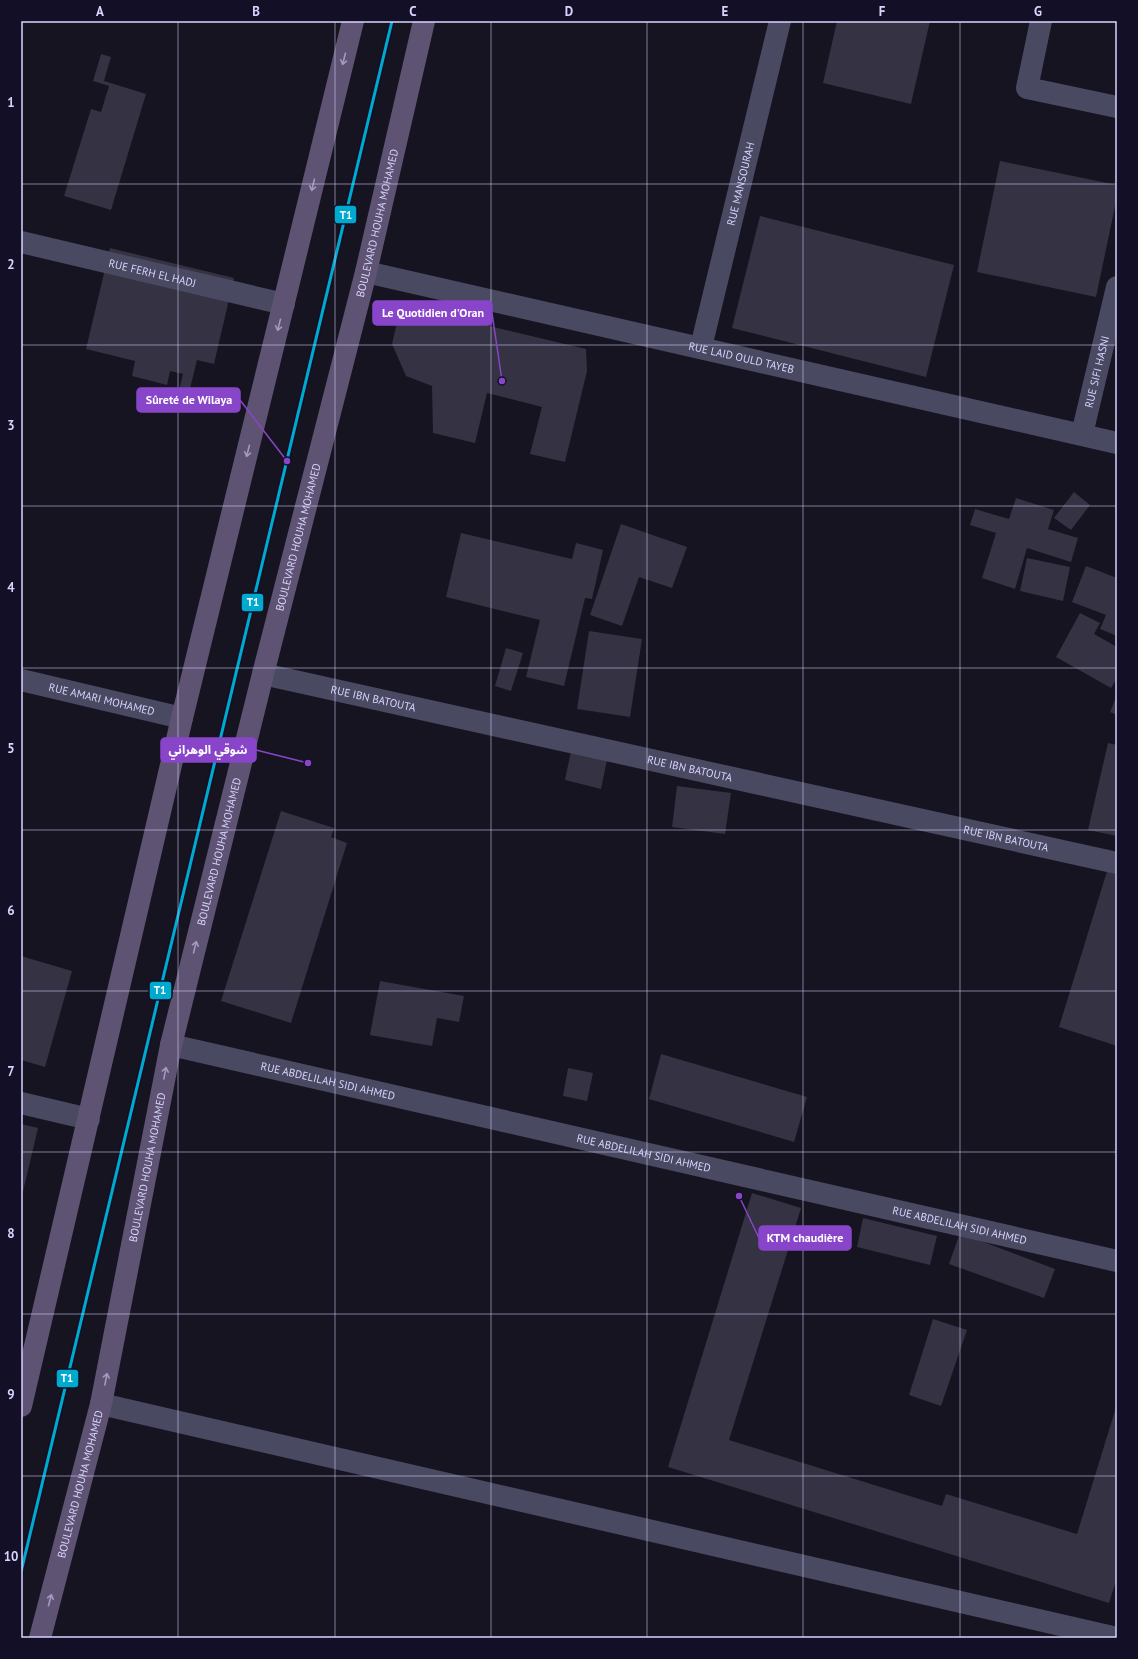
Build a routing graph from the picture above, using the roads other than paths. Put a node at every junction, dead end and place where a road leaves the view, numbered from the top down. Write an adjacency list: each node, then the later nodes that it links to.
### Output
1 (353, 21): 9 (main road, one-way to 9)
2 (424, 21): 7 (main road, BOULEVARD HOUHA MOHAMED)
3 (780, 21): 10 (street, RUE MANSOURAH)
4 (1040, 21): 5 (street)
5 (1117, 107)
6 (21, 242): 9 (street, RUE FERH EL HADJ)
7 (366, 272): 10 (street, RUE LAID OULD TAYEB); 13 (main road, BOULEVARD HOUHA MOHAMED)
8 (1117, 287): 11 (street, RUE SIFI HASNI)
9 (284, 304): 15 (main road, one-way to 15)
10 (701, 347): 11 (street, RUE LAID OULD TAYEB)
11 (1082, 434): 12 (street, RUE LAID OULD TAYEB)
12 (1117, 442)
13 (263, 674): 16 (street, RUE IBN BATOUTA); 17 (main road, BOULEVARD HOUHA MOHAMED, one-way to 13)
14 (21, 680): 15 (street, RUE AMARI MOHAMED)
15 (182, 718): 19 (main road)
16 (1117, 863)
17 (171, 1045): 20 (street, RUE ABDELILAH SIDI AHMED); 21 (main road, BOULEVARD HOUHA MOHAMED, one-way to 17)
18 (21, 1104): 19 (street)
19 (89, 1119): 22 (main road)
20 (1117, 1261)
21 (101, 1404): 23 (main road, BOULEVARD HOUHA MOHAMED, one-way to 21); 24 (street)
22 (21, 1406)
23 (40, 1638)
24 (1117, 1638)

